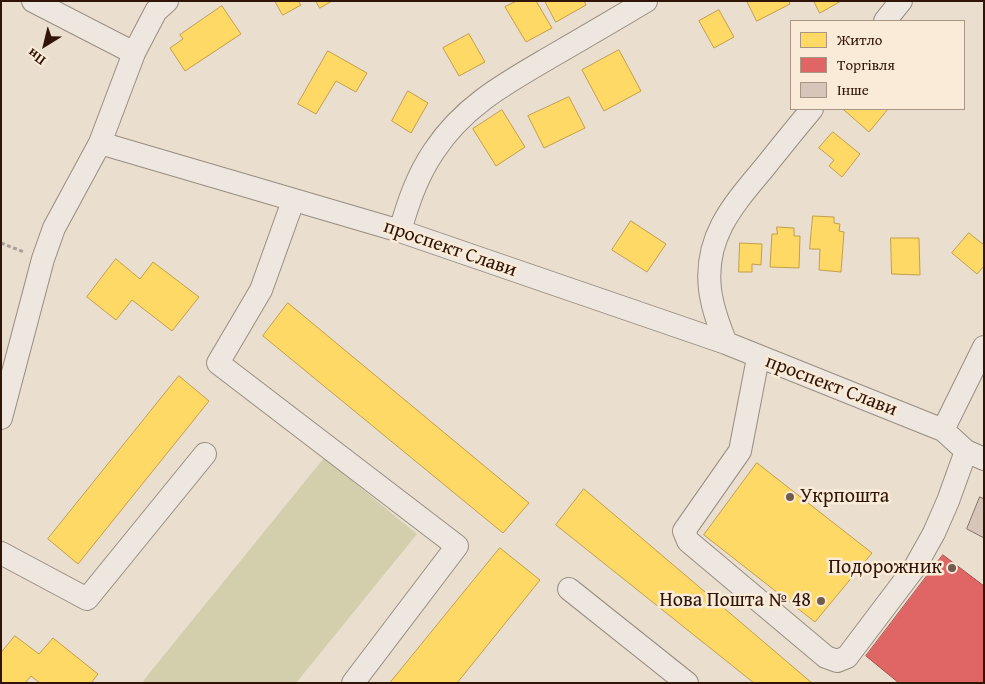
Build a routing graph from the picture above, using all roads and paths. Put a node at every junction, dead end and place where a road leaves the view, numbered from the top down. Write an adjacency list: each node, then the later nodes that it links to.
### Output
1 (32, 1): 6 (street)
2 (167, 1): 6 (street)
3 (646, 1): 10 (street)
4 (901, 1): 5 (street)
5 (886, 20)
6 (134, 53): 8 (street)
7 (811, 110): 11 (street)
8 (100, 143): 9 (street, проспект Слави); 14 (street)
9 (293, 201): 10 (street, проспект Слави); 20 (street)
10 (400, 231): 11 (street, проспект Слави)
11 (726, 344): 13 (street, проспект Слави)
12 (982, 354): 15 (street)
13 (758, 358): 15 (street, проспект Слави); 17 (street)
14 (1, 418)
15 (943, 430): 17 (street, проспект Слави)
16 (205, 454): 18 (street)
17 (975, 455)
18 (1, 553)
19 (569, 589): 21 (street)
20 (353, 683)
21 (687, 683)

